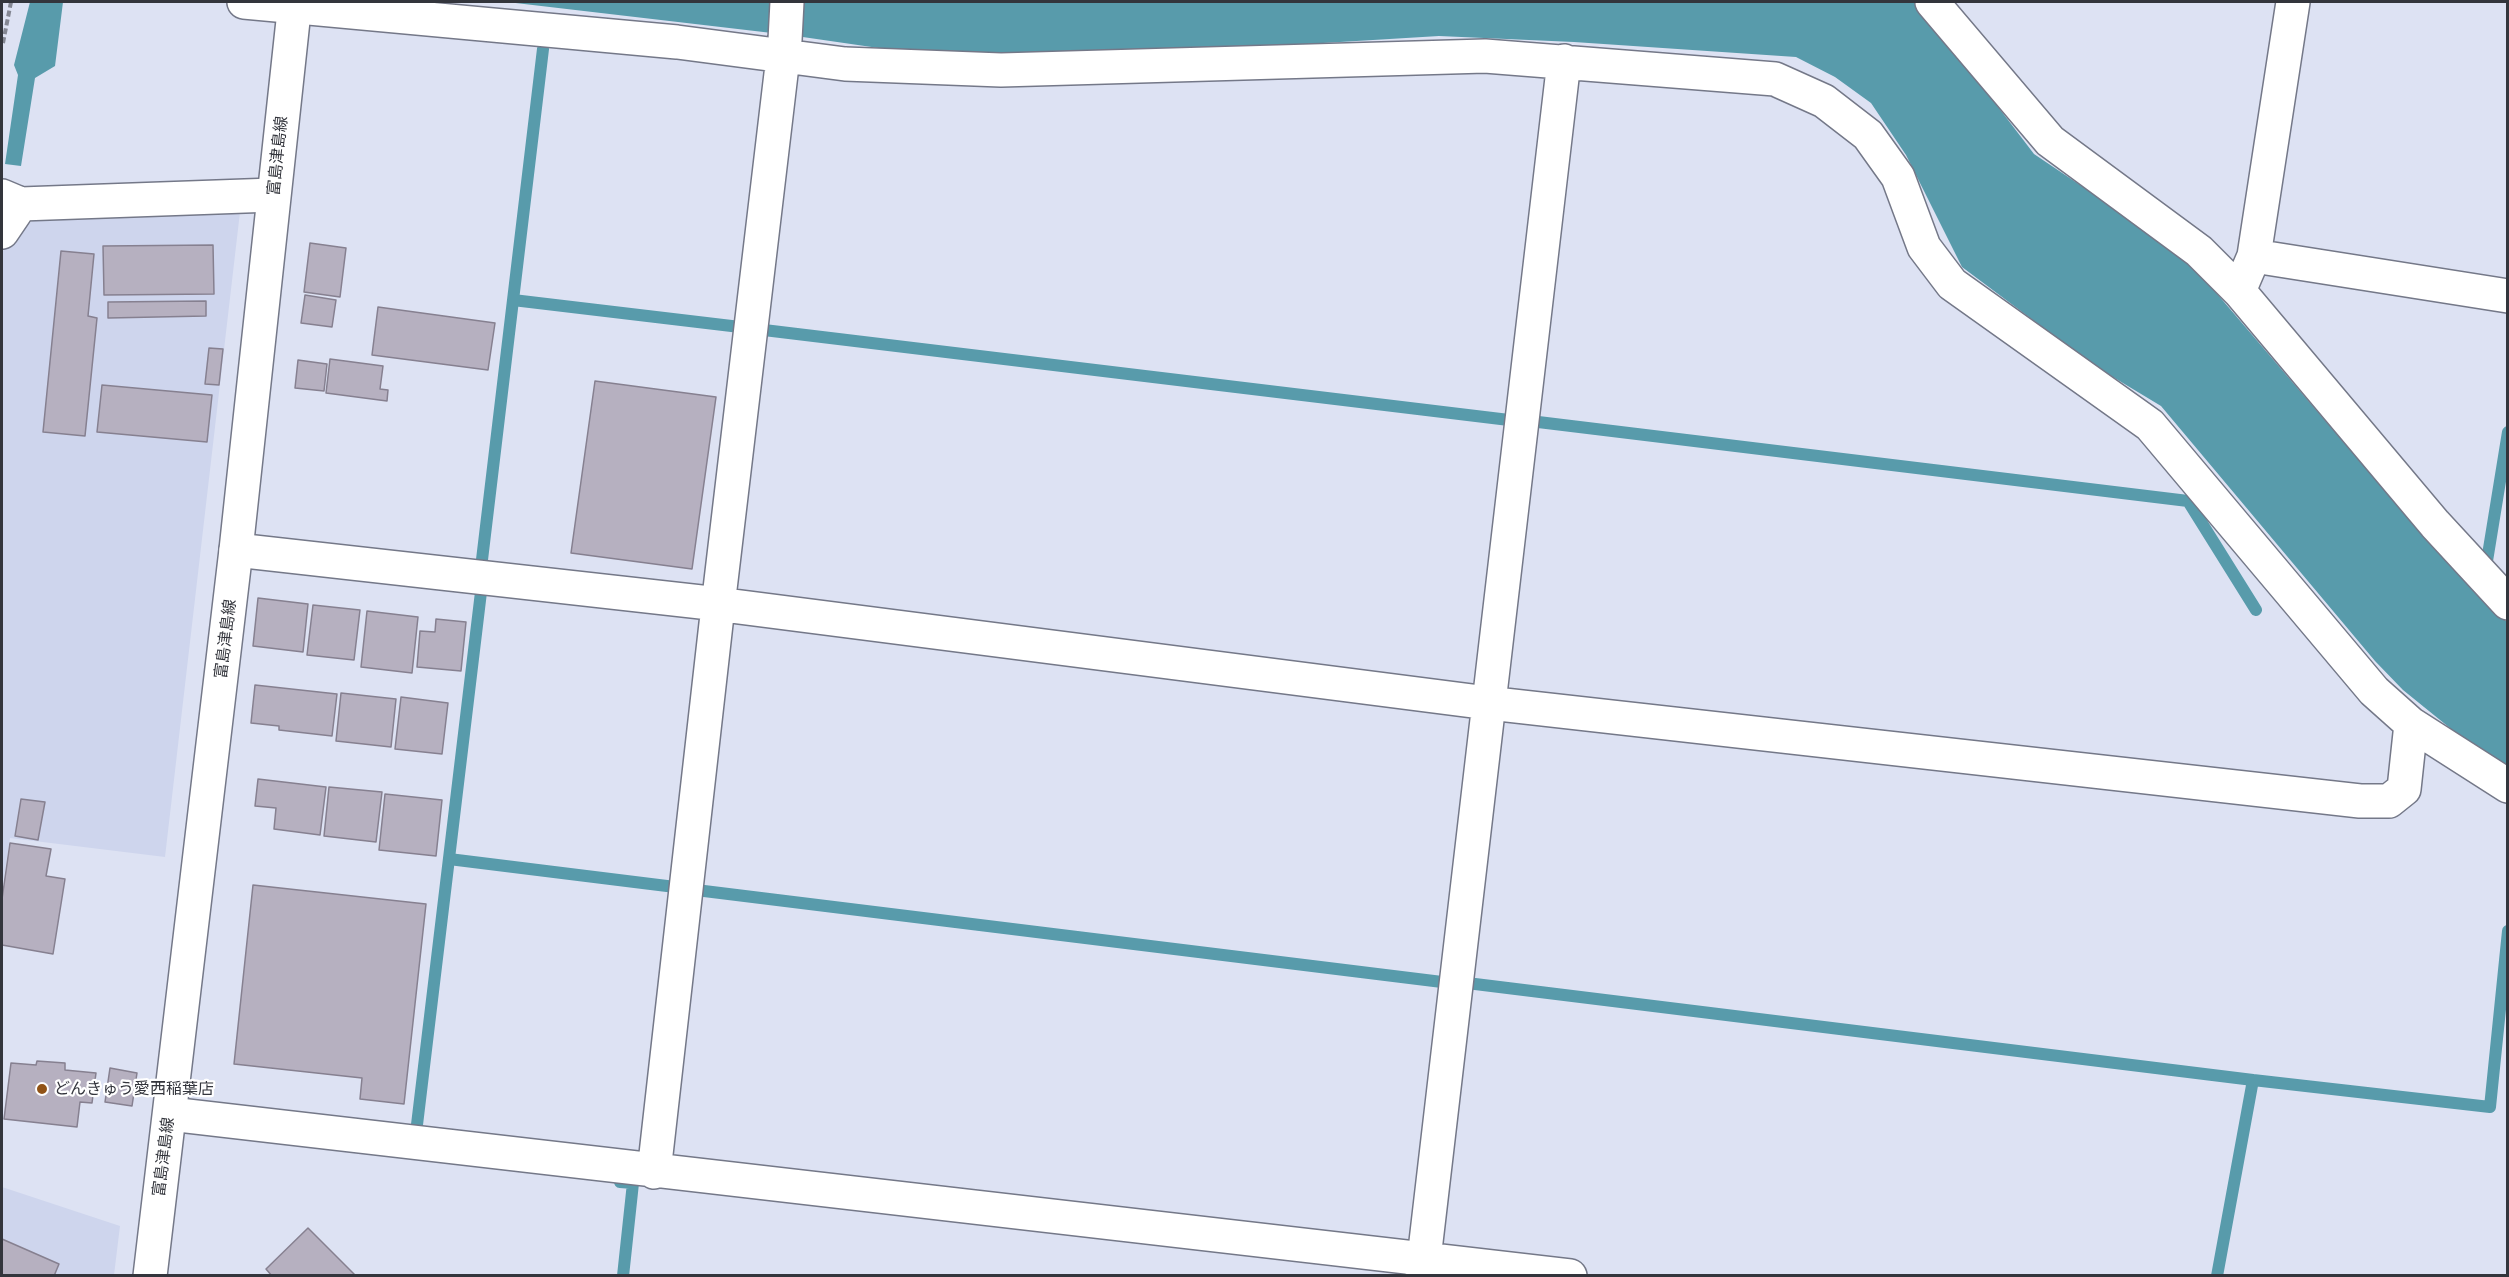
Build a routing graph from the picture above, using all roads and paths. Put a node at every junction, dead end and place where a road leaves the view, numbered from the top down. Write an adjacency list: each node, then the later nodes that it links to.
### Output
1 (11, 2): 7 (path)
2 (244, 2): 6 (street)
3 (787, 2): 8 (street)
4 (1932, 2): 14 (street)
5 (2293, 2): 13 (street)
6 (294, 5): 8 (street); 10 (street, 富島津島線)
7 (3, 44)
8 (784, 48): 9 (street); 18 (street)
9 (1564, 61): 19 (street); 20 (street)
10 (273, 195): 11 (street); 16 (street, 富島津島線)
11 (11, 200): 12 (street)
12 (2, 232)
13 (2254, 256): 14 (street); 15 (street)
14 (2239, 291): 17 (street)
15 (2508, 296)
16 (236, 550): 18 (street); 22 (street, 富島津島線)
17 (2508, 603)
18 (718, 606): 19 (street); 23 (street)
19 (1488, 703): 20 (street); 24 (street)
20 (2411, 724): 21 (street)
21 (2508, 786)
22 (170, 1114): 23 (street); 25 (street, 富島津島線)
23 (654, 1172): 24 (street)
24 (1423, 1267): 26 (street)
25 (150, 1275)
26 (1570, 1275)

